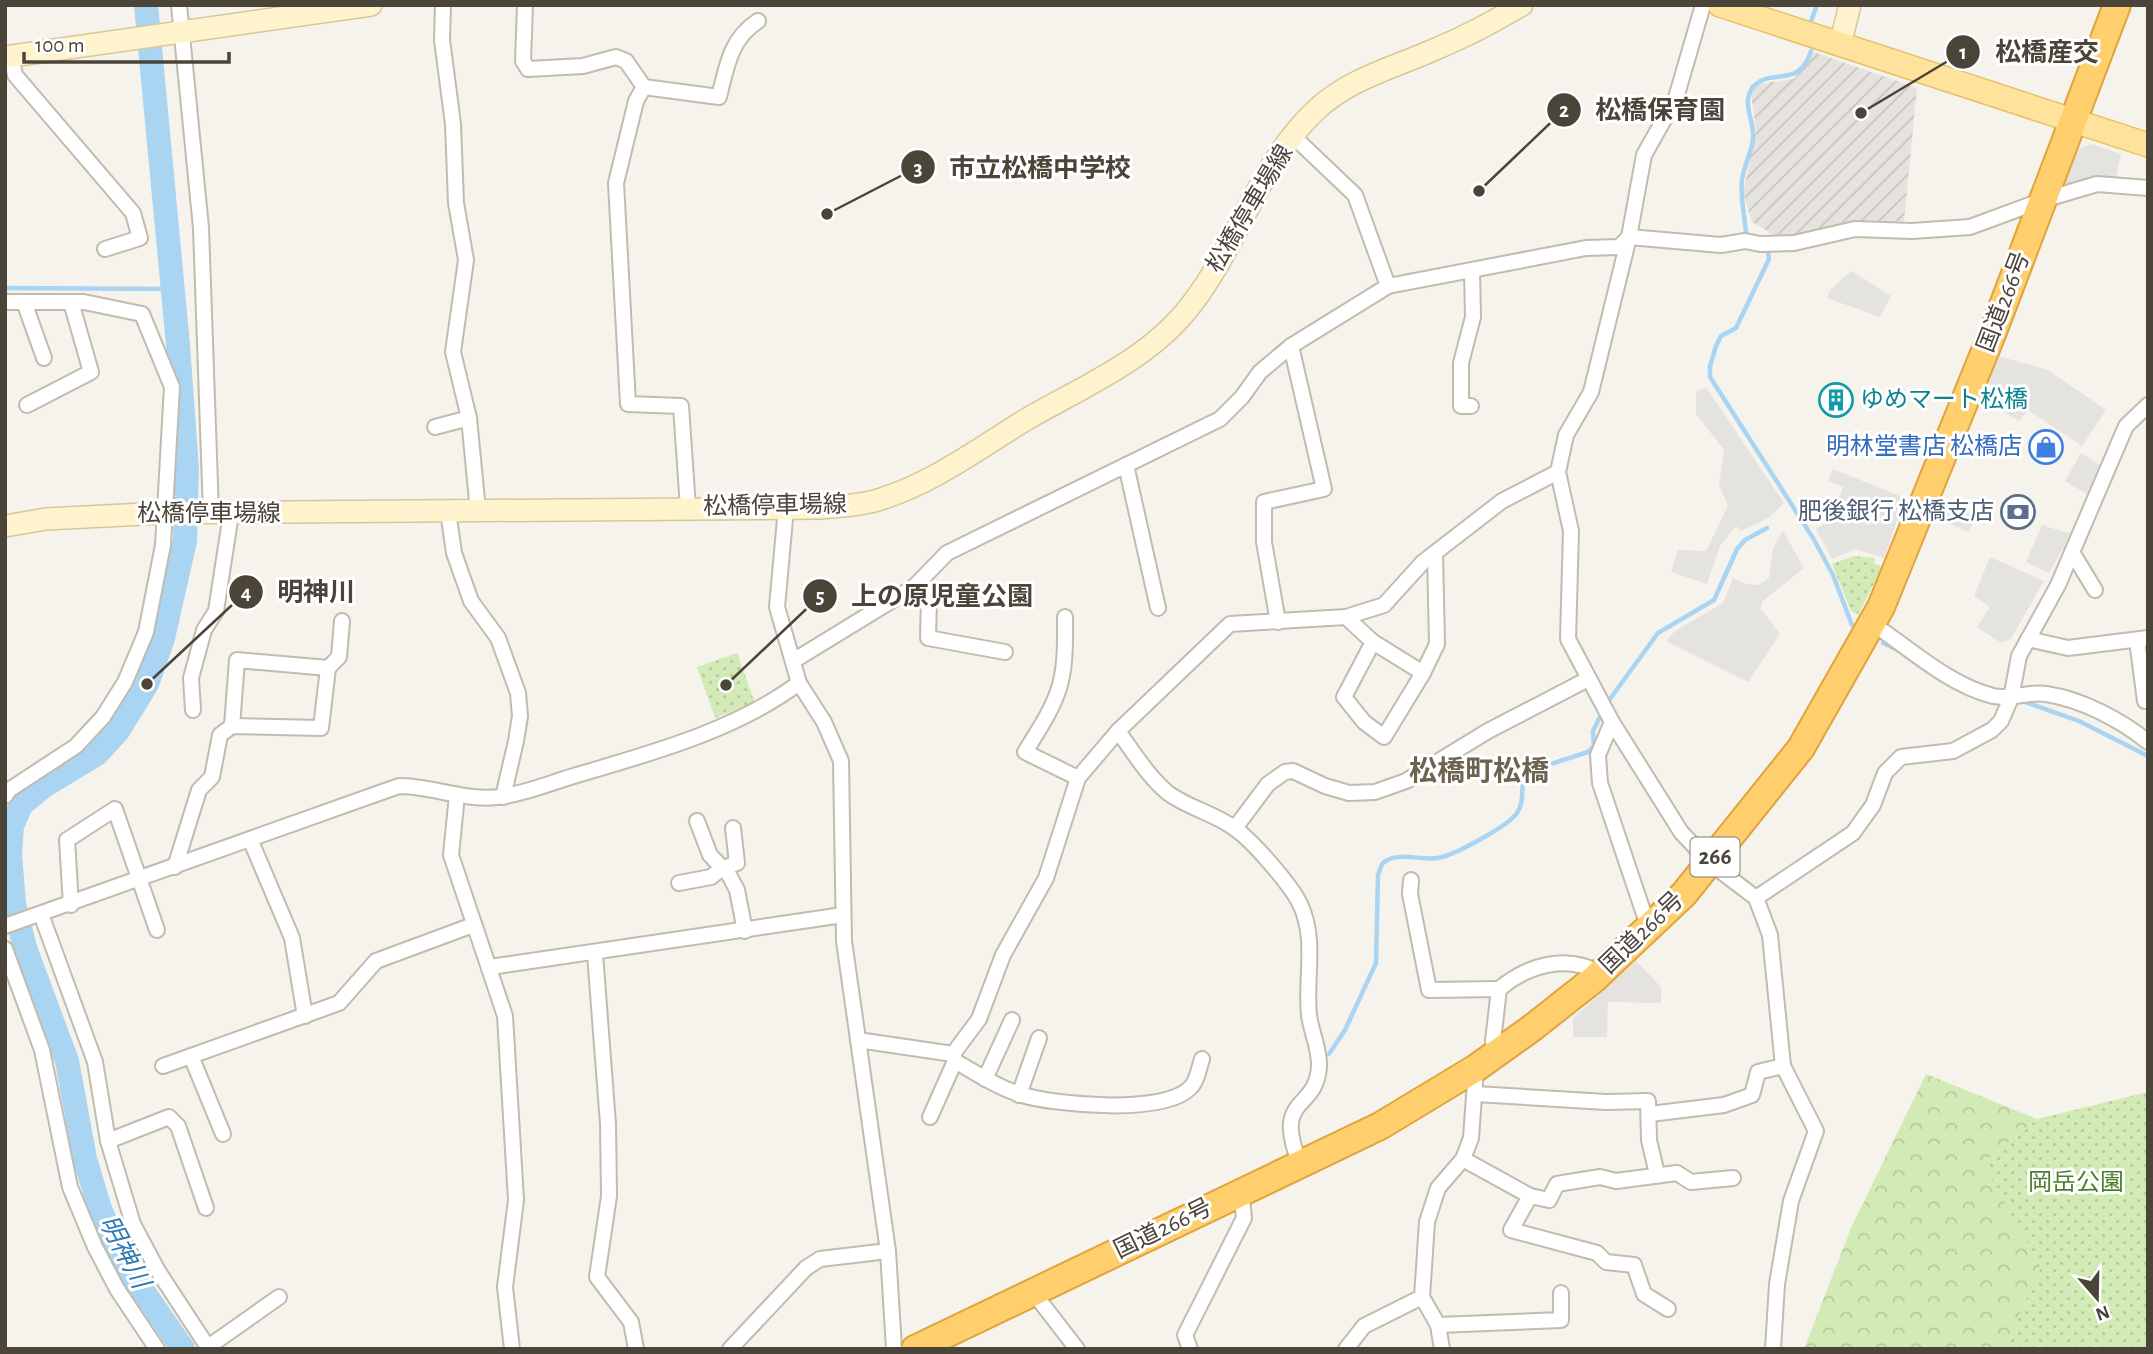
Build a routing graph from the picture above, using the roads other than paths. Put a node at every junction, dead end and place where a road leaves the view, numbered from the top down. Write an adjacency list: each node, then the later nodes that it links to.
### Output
1 (179, 5): 11 (street)
2 (371, 5): 11 (main road)
3 (443, 5): 32 (street)
4 (524, 5): 14 (street)
5 (1522, 5): 16 (main road, 松橋停車場線)
6 (1703, 5): 20 (street)
7 (1720, 5): 12 (main road)
8 (1850, 5): 12 (main road)
9 (2117, 5): 15 (highway, 国道266号 / 266)
10 (758, 21): 14 (street)
11 (178, 34): 13 (main road); 41 (street)
12 (1840, 45): 15 (main road)
13 (8, 57): 21 (street)
14 (644, 87): 36 (street)
15 (2073, 120): 17 (main road); 19 (highway, 国道266号 / 266)
16 (1293, 136): 23 (street); 37 (main road, 松橋停車場線)
17 (2148, 145)
18 (2148, 188): 19 (street)
19 (2043, 200): 20 (street); 52 (highway, 国道266号 / 266)
20 (1629, 237): 22 (street); 35 (street)
21 (105, 249)
22 (1472, 272): 23 (street); 31 (street)
23 (1388, 286): 27 (street)
24 (5, 302): 25 (street)
25 (24, 302): 26 (street); 28 (street)
26 (71, 302): 29 (street); 40 (street)
27 (1291, 346): 34 (street); 51 (street)
28 (44, 358)
29 (27, 405)
30 (2148, 405): 43 (street)
31 (1471, 406)
32 (469, 418): 33 (street); 39 (street)
33 (435, 427)
34 (1126, 466): 45 (street); 47 (street)
35 (1558, 472): 44 (street); 60 (street)
36 (688, 508): 37 (main road, 松橋停車場線); 39 (main road, 松橋停車場線)
37 (786, 508): 57 (street)
38 (448, 511): 39 (main road, 松橋停車場線); 41 (main road, 松橋停車場線); 72 (street)
39 (478, 511)
40 (169, 513): 41 (main road, 松橋停車場線); 42 (main road, 松橋停車場線); 70 (street)
41 (214, 514): 64 (street)
42 (5, 526)
43 (2072, 552): 46 (street); 53 (street)
44 (1435, 553): 49 (street); 59 (street)
45 (914, 587): 56 (street); 57 (street)
46 (2095, 590)
47 (1158, 608)
48 (1065, 617): 69 (street)
49 (1346, 617): 51 (street); 55 (street)
50 (342, 621): 58 (street)
51 (1278, 622): 67 (street)
52 (1872, 624): 62 (street); 77 (highway, 国道266号 / 266)
53 (2028, 639): 54 (street); 62 (street)
54 (2143, 639): 63 (street)
55 (1373, 642): 59 (street); 59 (street)
56 (1005, 652)
57 (793, 661): 61 (street)
58 (328, 668): 66 (street); 66 (street)
59 (1423, 674)
60 (1588, 679): 65 (street); 75 (street)
61 (799, 683): 72 (street); 85 (street)
62 (2011, 698): 68 (street); 83 (street)
63 (2145, 701)
64 (193, 710)
65 (1608, 711): 77 (street); 89 (street)
66 (232, 726): 78 (street)
67 (1118, 730): 69 (street); 75 (street)
68 (2148, 742)
69 (1078, 778): 102 (street)
70 (5, 796)
71 (457, 796): 72 (street); 76 (street); 87 (street)
72 (503, 797)
73 (697, 821): 79 (street)
74 (733, 828): 79 (street)
75 (1235, 828): 114 (street)
76 (250, 839): 78 (street); 97 (street)
77 (1710, 863): 83 (street); 89 (highway, 国道266号 / 266)
78 (175, 867): 80 (street)
79 (721, 869): 82 (street); 91 (street)
80 (141, 880): 84 (street); 84 (street); 90 (street)
81 (1411, 880): 96 (street)
82 (679, 883)
83 (1756, 898): 105 (street)
84 (71, 905): 86 (street)
85 (843, 915): 91 (street); 100 (street)
86 (35, 916): 88 (street); 112 (street)
87 (473, 925): 94 (street); 97 (street)
88 (5, 926)
89 (1649, 929): 95 (highway, 国道266号 / 266)
90 (158, 930)
91 (745, 931): 93 (street)
92 (5, 949): 128 (street)
93 (595, 954): 94 (street); 130 (street)
94 (490, 967): 129 (street)
95 (1600, 973): 96 (street); 106 (highway, 国道266号 / 266)
96 (1499, 989): 106 (street)
97 (305, 1016): 101 (street)
98 (1012, 1020): 107 (street)
99 (1040, 1038): 108 (street)
100 (858, 1040): 102 (street); 120 (street)
101 (191, 1056): 104 (street); 111 (street)
102 (954, 1058): 107 (street); 110 (street)
103 (1202, 1059): 108 (street)
104 (163, 1066)
105 (1783, 1066): 109 (street); 138 (street)
106 (1482, 1072): 109 (street); 113 (street); 114 (highway, 国道266号 / 266)
107 (985, 1079): 108 (street)
108 (1019, 1095)
109 (1650, 1114): 115 (street)
110 (930, 1117)
111 (223, 1134)
112 (108, 1141): 119 (street); 127 (street)
113 (1463, 1159): 118 (street); 124 (street)
114 (1300, 1164): 117 (highway, 国道266号 / 266)
115 (1657, 1174): 116 (street); 118 (street)
116 (1733, 1178)
117 (1241, 1190): 121 (highway, 国道266号 / 266); 135 (street)
118 (1531, 1196): 125 (street)
119 (206, 1208)
120 (888, 1251): 131 (street); 132 (street)
121 (1033, 1292): 133 (highway, 国道266号 / 266); 134 (street)
122 (1561, 1293): 126 (street)
123 (279, 1297): 127 (street)
124 (1422, 1297): 126 (street); 136 (street)
125 (1668, 1309)
126 (1438, 1325): 137 (street)
127 (208, 1348)
128 (157, 1349)
129 (512, 1349)
130 (636, 1349)
131 (730, 1349)
132 (894, 1349)
133 (915, 1349)
134 (1077, 1349)
135 (1190, 1349)
136 (1346, 1349)
137 (1442, 1349)
138 (1773, 1349)

